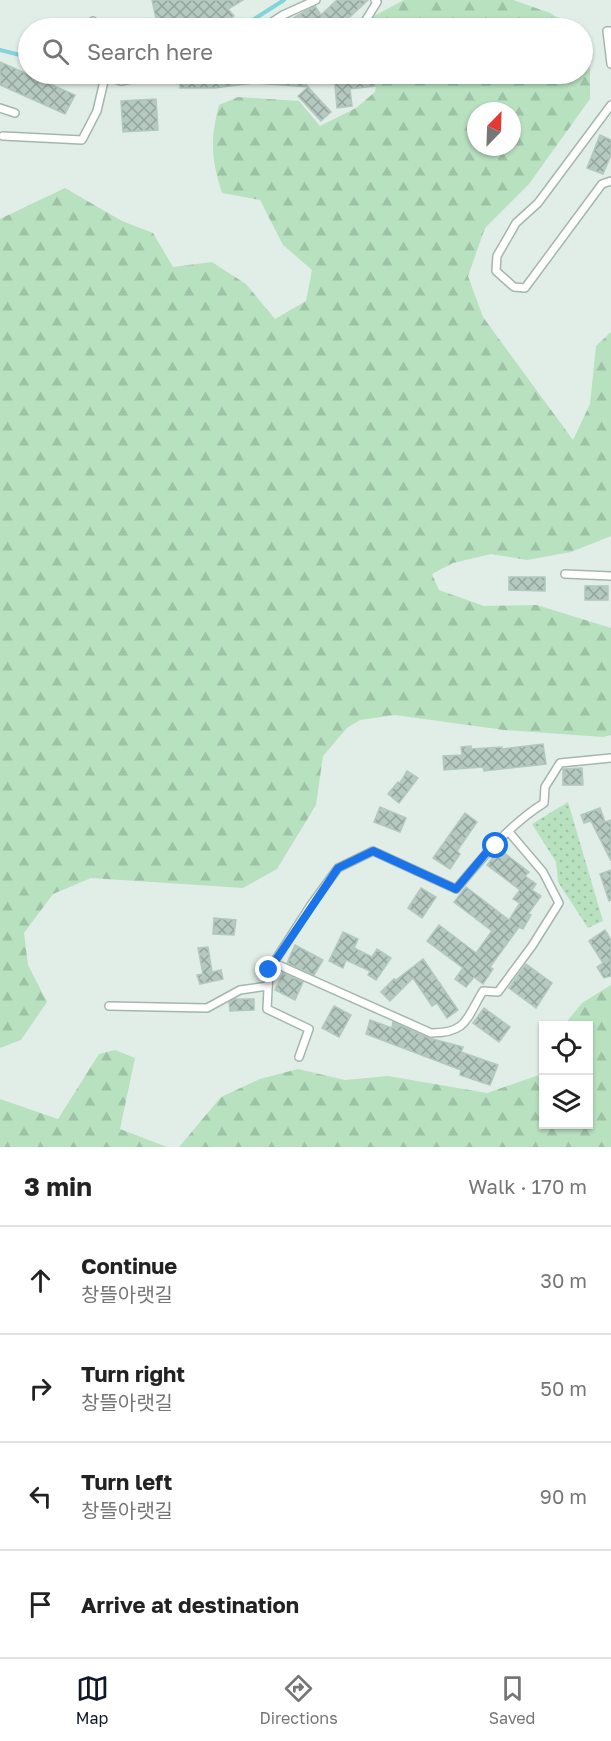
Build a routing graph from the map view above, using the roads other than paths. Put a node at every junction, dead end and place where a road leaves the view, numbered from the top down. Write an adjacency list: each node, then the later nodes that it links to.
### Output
1 (316, 0): 3 (lane)
2 (375, 0): 4 (lane)
3 (278, 18)
4 (367, 18)
5 (611, 31): 6 (lane)
6 (611, 64)
7 (103, 84): 11 (lane)
8 (611, 105): 12 (lane)
9 (0, 108): 10 (lane)
10 (15, 113)
11 (3, 136)
12 (611, 181)
13 (565, 574): 14 (lane)
14 (611, 576)
15 (610, 759): 16 (lane)
16 (509, 832): 17 (lane); 17 (lane)
17 (274, 963): 18 (lane)
18 (268, 986): 19 (lane); 20 (lane)
19 (109, 1006)
20 (298, 1057)

